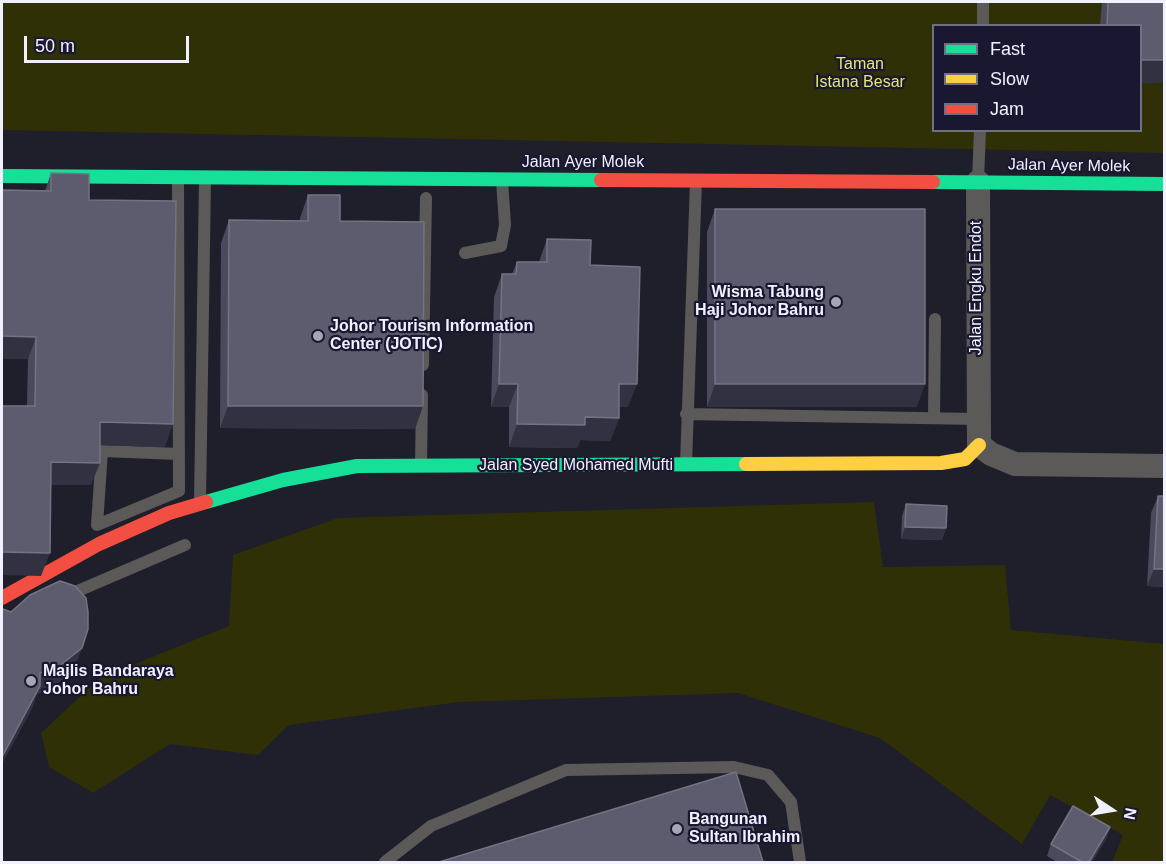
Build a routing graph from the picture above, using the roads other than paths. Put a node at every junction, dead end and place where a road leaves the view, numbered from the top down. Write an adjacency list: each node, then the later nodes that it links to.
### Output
1 (983, 2): 2 (lane)
2 (983, 24)
3 (980, 132): 9 (lane, Jalan Engku Endot)
4 (2, 176): 5 (main road, Jalan Ayer Molek)
5 (178, 177): 6 (main road, Jalan Ayer Molek); 18 (lane)
6 (205, 177): 7 (main road, Jalan Ayer Molek); 22 (lane)
7 (502, 179): 8 (main road, Jalan Ayer Molek); 12 (lane)
8 (696, 180): 9 (main road, Jalan Ayer Molek); 14 (lane)
9 (978, 182): 10 (main road, Jalan Ayer Molek); 16 (street, Jalan Engku Endot)
10 (1164, 184)
11 (426, 198): 19 (lane)
12 (465, 253)
13 (935, 319): 15 (lane)
14 (686, 414): 15 (lane); 21 (lane)
15 (934, 418): 16 (lane)
16 (978, 419): 17 (street, Jalan Engku Endot)
17 (979, 445): 20 (street); 21 (main road, Jalan Syed Mohamed Mufti)
18 (179, 454): 18 (lane)
19 (422, 465): 21 (main road, Jalan Syed Mohamed Mufti); 22 (main road, Jalan Syed Mohamed Mufti)
20 (1164, 466)
21 (686, 467)
22 (200, 502): 24 (main road, Jalan Syed Mohamed Mufti)
23 (185, 545): 25 (lane)
24 (8, 599)
25 (53, 601)
26 (385, 862): 27 (lane)
27 (800, 862)

